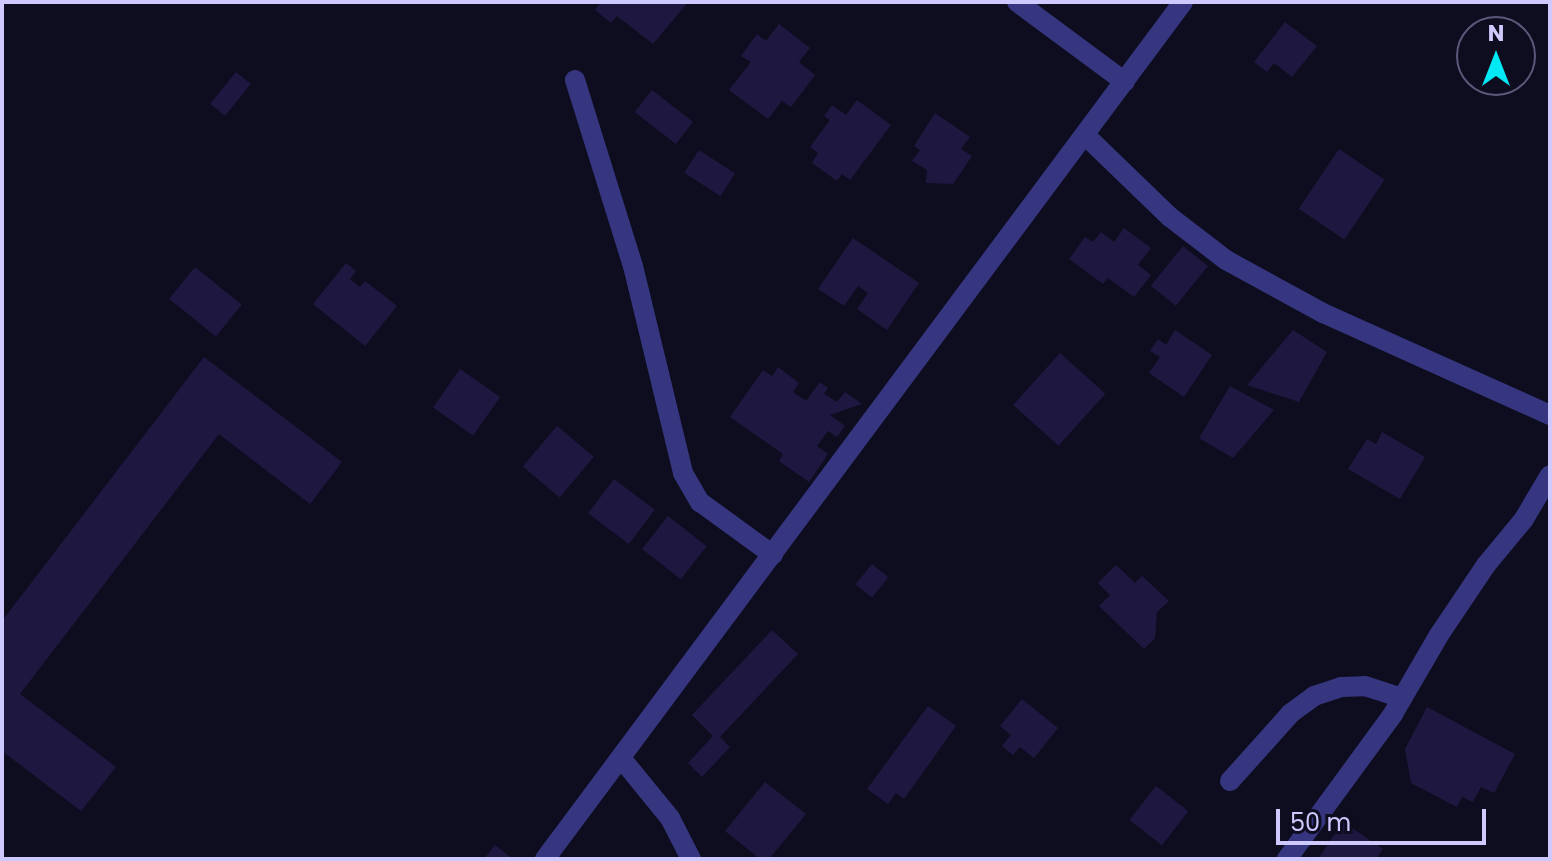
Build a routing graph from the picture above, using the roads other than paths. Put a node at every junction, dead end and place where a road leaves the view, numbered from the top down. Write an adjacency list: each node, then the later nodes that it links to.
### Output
1 (1017, 2): 4 (street)
2 (1183, 2): 4 (street)
3 (575, 80): 8 (street)
4 (1125, 82): 5 (street)
5 (1086, 136): 6 (street); 8 (street)
6 (1550, 415)
7 (1550, 475): 9 (street)
8 (773, 555): 10 (street)
9 (1402, 698): 11 (street); 14 (street)
10 (621, 758): 12 (street); 13 (street)
11 (1230, 781)
12 (545, 859)
13 (691, 859)
14 (1287, 859)

